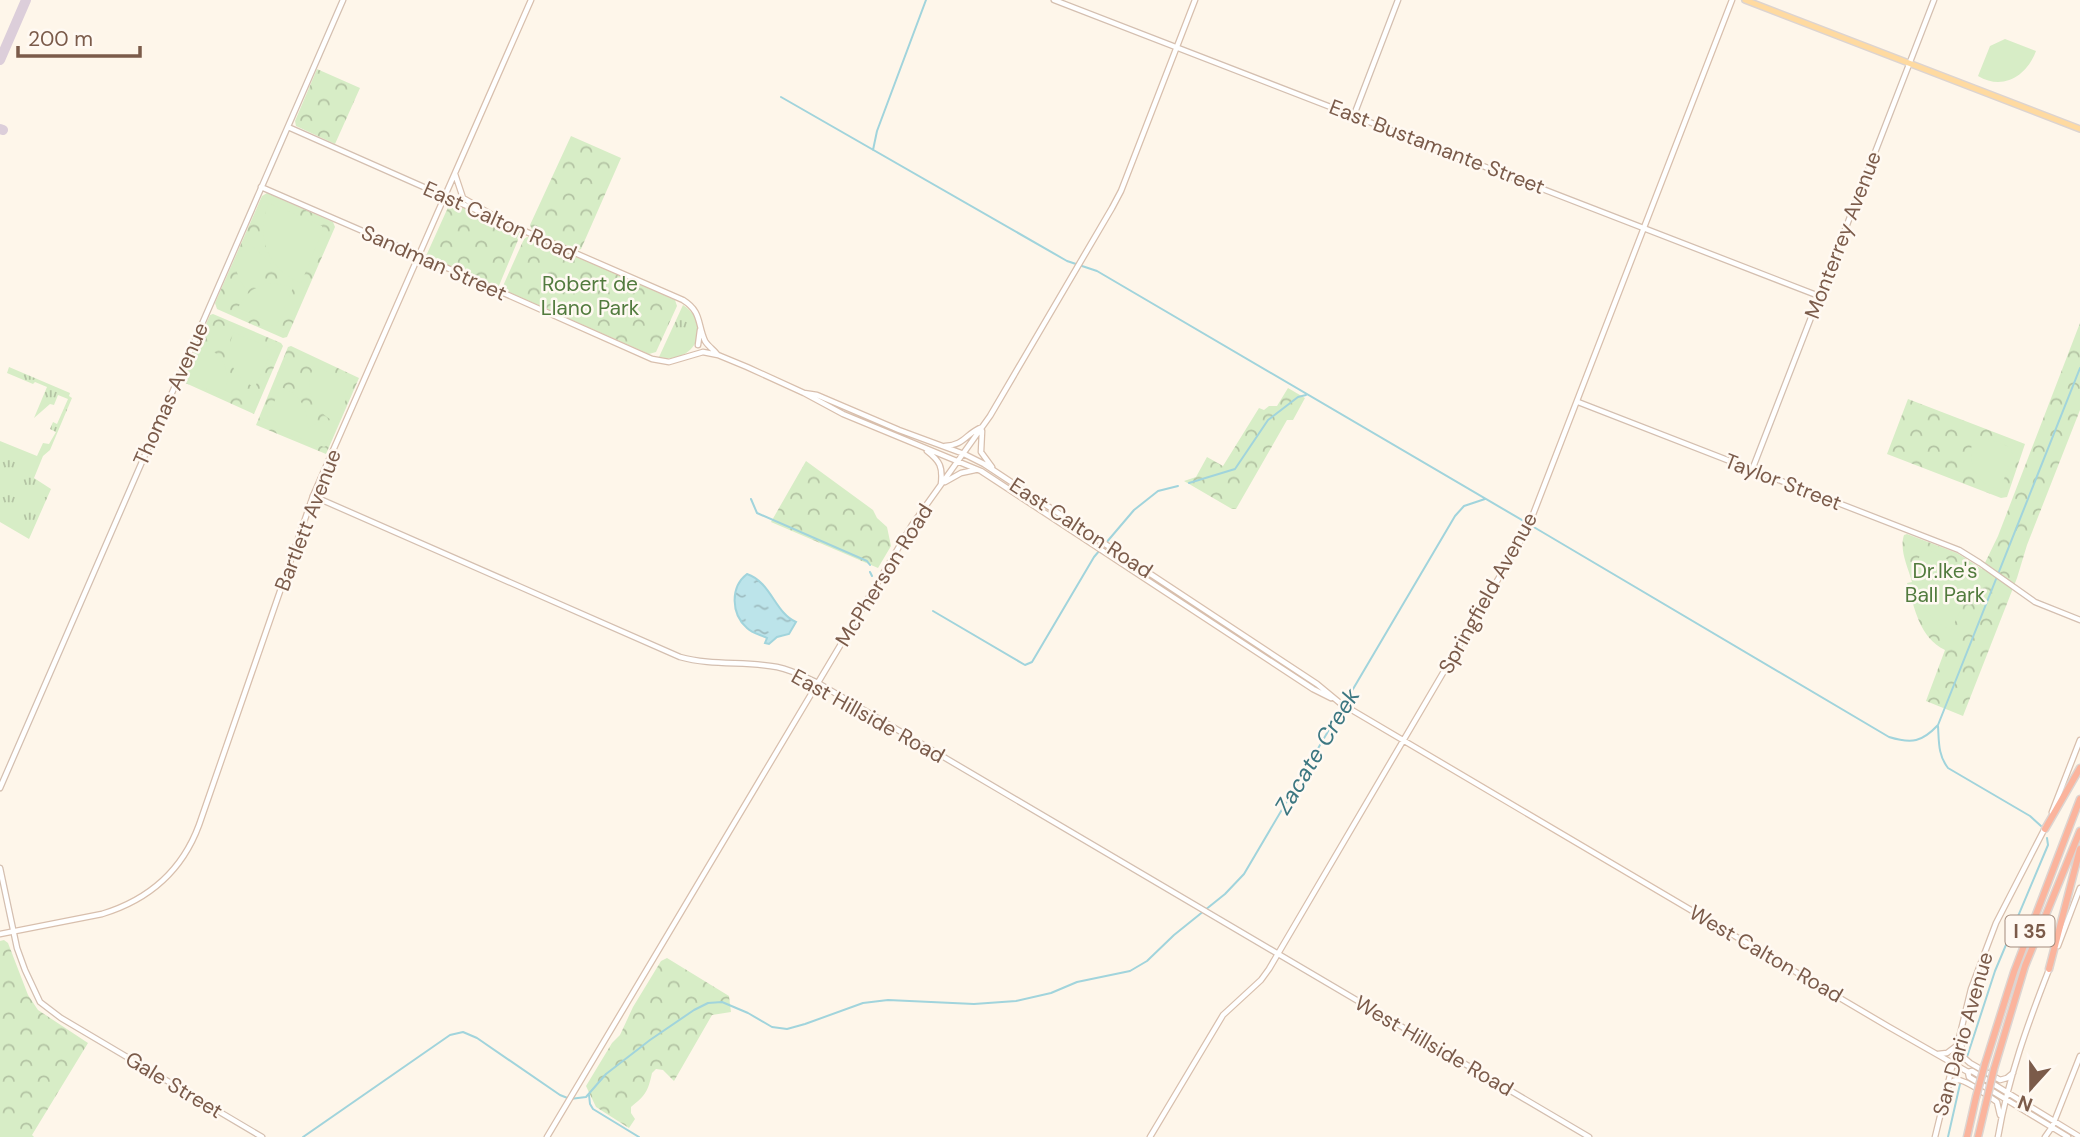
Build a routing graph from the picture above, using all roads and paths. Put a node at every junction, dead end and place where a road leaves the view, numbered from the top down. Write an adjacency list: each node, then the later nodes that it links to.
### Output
1 (343, 0): 12 (main road, Thomas Avenue)
2 (531, 0): 14 (main road, Bartlett Avenue)
3 (1054, 0): 9 (main road, East Bustamante Street)
4 (1195, 0): 9 (main road, McPherson Road)
5 (1398, 0): 11 (main road)
6 (1732, 0): 18 (main road, Springfield Avenue)
7 (1745, 0): 10 (main road)
8 (1934, 0): 10 (main road, Monterrey Avenue)
9 (1177, 46): 11 (main road, East Bustamante Street); 31 (main road, McPherson Road)
10 (1909, 63): 13 (main road); 20 (main road, Monterrey Avenue)
11 (1354, 115): 18 (main road, East Bustamante Street)
12 (288, 127): 15 (main road, Thomas Avenue); 16 (main road, East Calton Road)
13 (2080, 129)
14 (454, 172): 16 (main road, Bartlett Avenue); 17 (main road)
15 (261, 187): 19 (main road, Sandman Street); 57 (main road, Thomas Avenue)
16 (444, 196): 17 (main road, East Calton Road); 19 (main road, Bartlett Avenue)
17 (500, 221): 21 (main road, East Calton Road)
18 (1645, 228): 20 (main road, East Bustamante Street); 28 (main road, Springfield Avenue)
19 (418, 256): 26 (main road, Sandman Street); 41 (main road, Bartlett Avenue)
20 (1819, 296): 36 (main road, Monterrey Avenue)
21 (701, 325): 22 (main road, East Calton Road); 23 (main road)
22 (707, 344): 23 (main road); 24 (main road); 25 (main road, East Calton Road)
23 (698, 345): 24 (main road); 26 (main road)
24 (703, 352): 25 (main road, East Calton Road); 26 (main road, Sandman Street)
25 (718, 355): 27 (main road, East Calton Road)
26 (685, 358)
27 (804, 393): 29 (main road, East Calton Road); 30 (main road, East Calton Road)
28 (1578, 402): 36 (main road, Taylor Street); 55 (main road, Springfield Avenue)
29 (847, 408): 30 (main road); 32 (main road, East Calton Road)
30 (843, 414): 33 (main road, East Calton Road)
31 (983, 426): 32 (main road); 34 (main road, McPherson Road); 38 (main road)
32 (941, 446): 34 (main road, East Calton Road)
33 (923, 448): 35 (main road, East Calton Road); 39 (main road)
34 (964, 454): 35 (main road, McPherson Road); 38 (main road, East Calton Road)
35 (959, 461): 37 (main road, East Calton Road); 39 (main road, McPherson Road)
36 (1752, 470): 49 (main road, Taylor Street)
37 (981, 471): 39 (main road); 42 (main road, East Calton Road)
38 (997, 472): 40 (main road, East Calton Road)
39 (941, 485): 52 (main road, McPherson Road)
40 (1028, 493): 42 (main road); 43 (main road, East Calton Road)
41 (313, 496): 52 (main road, East Hillside Road); 65 (main road, Bartlett Avenue)
42 (1019, 496): 44 (main road, East Calton Road)
43 (1041, 502): 44 (main road); 45 (main road, East Calton Road)
44 (1037, 508): 46 (main road, East Calton Road)
45 (1080, 527): 46 (main road); 47 (main road, East Calton Road)
46 (1076, 533): 48 (main road, East Calton Road)
47 (1166, 584): 48 (main road); 50 (main road, East Calton Road)
48 (1162, 590): 51 (main road, East Calton Road)
49 (2080, 620)
50 (1272, 654): 51 (main road); 53 (main road, East Calton Road)
51 (1268, 660): 53 (main road, East Calton Road)
52 (818, 683): 67 (main road, East Hillside Road); 81 (main road, McPherson Road)
53 (1339, 702): 55 (main road, East Calton Road)
54 (2080, 740): 59 (main road, San Dario Avenue)
55 (1404, 741): 61 (main road, East Calton Road); 67 (main road, Springfield Avenue)
56 (2080, 768): 59 (highway)
57 (0, 788)
58 (2080, 799): 85 (highway, I 35, bridge)
59 (2045, 829): 69 (main road, San Dario Avenue)
60 (2080, 831): 86 (highway, I 35, bridge)
61 (1564, 836): 71 (main road, West Calton Road)
62 (2080, 849): 68 (highway)
63 (0, 868): 65 (main road)
64 (2080, 888): 68 (main road)
65 (13, 931): 66 (main road, Bartlett Avenue); 80 (main road, Gale Street)
66 (0, 934)
67 (1278, 954): 82 (main road, Springfield Avenue); 83 (main road, West Hillside Road)
68 (2049, 969): 74 (main road)
69 (1961, 1030): 70 (main road, San Dario Avenue); 74 (main road)
70 (1957, 1044): 71 (main road); 73 (main road, San Dario Avenue)
71 (1936, 1053): 73 (main road, West Calton Road)
72 (2080, 1056): 77 (main road)
73 (1953, 1063): 75 (main road, San Dario Avenue); 76 (main road, West Calton Road)
74 (2013, 1073): 76 (main road)
75 (1946, 1091): 78 (main road); 84 (main road, San Dario Avenue)
76 (2007, 1095): 77 (main road, West Calton Road); 78 (main road); 79 (main road, West Calton Road)
77 (2055, 1121): 79 (main road); 91 (main road, West Calton Road)
78 (2001, 1123): 87 (main road)
79 (2052, 1127): 88 (main road); 89 (main road); 90 (main road, West Calton Road)
80 (262, 1137)
81 (547, 1137)
82 (1150, 1137)
83 (1589, 1137)
84 (1935, 1137)
85 (1967, 1137)
86 (1978, 1137)
87 (1998, 1137)
88 (2045, 1137)
89 (2052, 1137)
90 (2068, 1137)
91 (2080, 1137)

